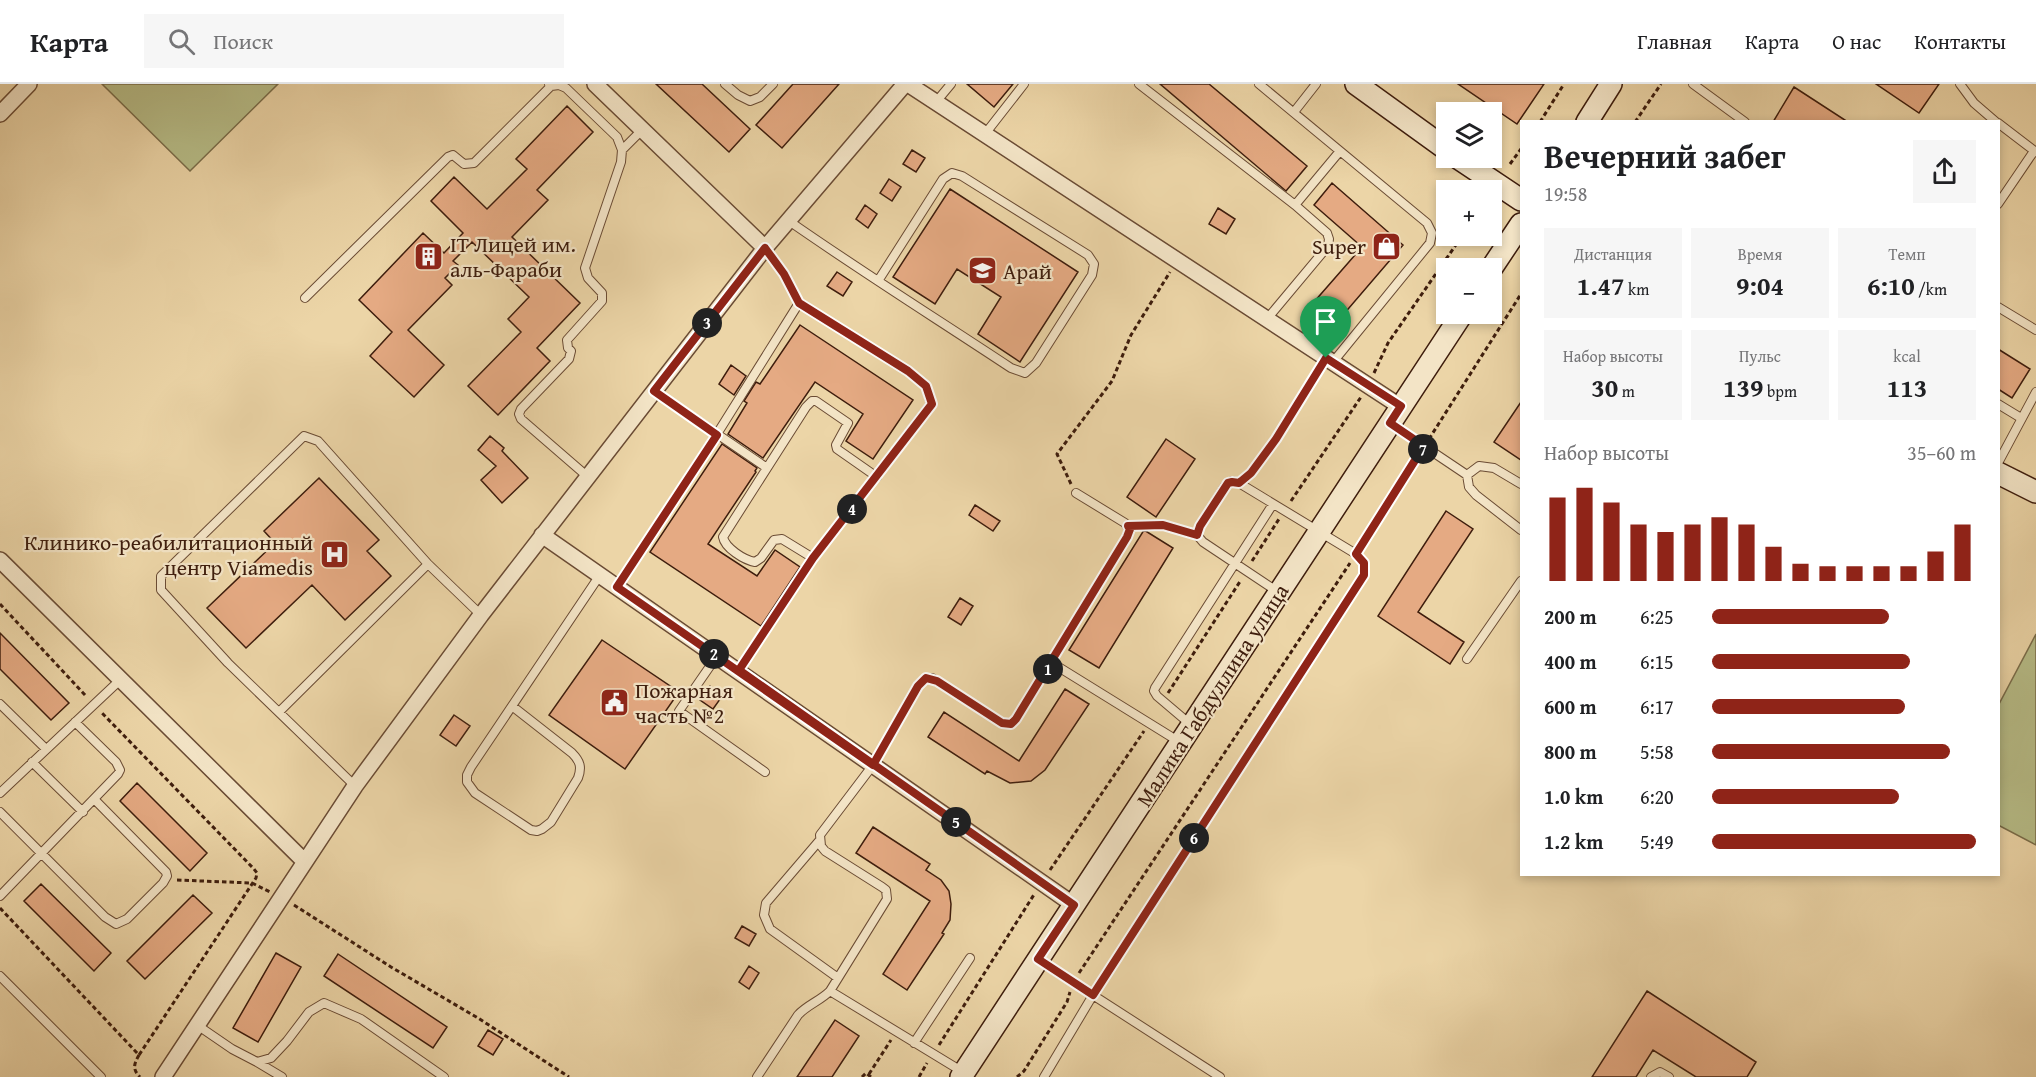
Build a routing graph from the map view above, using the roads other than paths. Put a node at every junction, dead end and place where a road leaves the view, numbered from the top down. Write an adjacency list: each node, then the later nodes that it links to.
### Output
1 (29, 84): 18 (street)
2 (595, 84): 23 (street)
3 (725, 84): 4 (lane)
4 (773, 84)
5 (907, 84): 16 (street); 33 (street)
6 (951, 84): 16 (lane)
7 (1024, 84): 24 (lane)
8 (1139, 84): 32 (lane)
9 (1259, 84): 17 (lane)
10 (1316, 84): 17 (lane)
11 (1356, 84): 25 (street)
12 (1611, 84): 19 (street)
13 (1693, 84): 20 (lane)
14 (550, 85): 26 (lane); 38 (lane)
15 (1962, 85): 21 (lane)
16 (936, 102): 24 (street)
17 (1294, 112): 27 (lane)
18 (0, 114)
19 (1590, 120)
20 (1742, 120)
21 (1995, 120)
22 (2000, 124): 28 (lane)
23 (642, 130): 26 (lane); 35 (street)
24 (985, 134): 41 (street)
25 (1436, 142)
26 (622, 150): 55 (lane)
27 (1340, 151): 32 (lane); 44 (lane)
28 (2035, 151): 31 (lane)
29 (1473, 168): 30 (street)
30 (1520, 199)
31 (2000, 201)
32 (1295, 205): 41 (lane)
33 (789, 221): 35 (street); 37 (lane)
34 (1520, 226): 36 (street)
35 (765, 248): 39 (lane); 45 (street)
36 (1498, 258)
37 (878, 281): 37 (lane)
38 (305, 298)
39 (799, 303): 50 (lane); 56 (lane)
40 (2000, 308): 43 (lane)
41 (1267, 319): 44 (street)
42 (1455, 324): 48 (street, Малика Габдуллина улица)
43 (2036, 330)
44 (1329, 360): 48 (street)
45 (654, 391): 50 (lane); 55 (street)
46 (2036, 392): 49 (lane)
47 (2000, 405): 49 (lane)
48 (1396, 415): 54 (lane); 62 (street, Малика Габдуллина улица)
49 (2021, 418): 51 (lane)
50 (717, 435): 52 (lane); 70 (lane)
51 (2000, 459)
52 (767, 468): 56 (lane); 64 (lane)
53 (2000, 474): 58 (street)
54 (1467, 475): 57 (lane); 61 (lane)
55 (588, 477): 63 (street)
56 (877, 477): 64 (lane)
57 (1520, 483)
58 (2036, 492)
59 (1076, 493): 75 (lane)
60 (1272, 504): 62 (lane); 66 (lane); 66 (lane)
61 (1520, 529)
62 (1319, 532): 71 (street, Малика Габдуллина улица); 102 (lane)
63 (543, 535): 68 (street); 72 (street)
64 (813, 558): 76 (lane)
65 (0, 560): 77 (street)
66 (1234, 563): 71 (lane); 82 (lane)
67 (428, 564): 72 (lane); 80 (lane); 80 (lane)
68 (600, 575): 70 (street); 79 (lane)
69 (1520, 582): 74 (lane)
70 (617, 587): 73 (street)
71 (1279, 593): 82 (street, Малика Габдуллина улица)
72 (481, 615): 87 (street)
73 (717, 656): 76 (street); 86 (lane)
74 (1467, 660)
75 (1052, 663): 82 (lane); 85 (lane)
76 (739, 670): 85 (street)
77 (119, 681): 81 (lane); 94 (street)
78 (0, 704): 83 (lane)
79 (512, 706): 79 (lane)
80 (279, 712): 87 (lane)
81 (75, 722): 83 (lane); 89 (lane)
82 (1186, 734): 96 (street, Малика Габдуллина улица)
83 (46, 749): 84 (lane)
84 (32, 762): 88 (lane); 91 (lane)
85 (873, 765): 92 (lane); 96 (street)
86 (765, 771)
87 (355, 786): 94 (street)
88 (0, 793)
89 (95, 800): 91 (lane); 93 (lane)
90 (0, 812): 93 (lane)
91 (83, 812): 93 (lane)
92 (819, 841): 100 (lane); 100 (lane)
93 (42, 854): 95 (lane)
94 (304, 861): 103 (street)
95 (0, 896)
96 (1074, 905): 98 (street, Малика Габдуллина улица)
97 (970, 958): 104 (lane)
98 (1038, 959): 102 (lane); 106 (street, Малика Габдуллина улица)
99 (0, 976): 107 (lane)
100 (838, 978): 101 (lane)
101 (830, 991): 104 (lane); 111 (lane)
102 (1093, 995): 112 (lane); 113 (lane)
103 (197, 1025): 105 (lane); 108 (street)
104 (914, 1042): 106 (lane)
105 (257, 1062): 109 (lane); 110 (lane)
106 (963, 1075)
107 (100, 1077)
108 (163, 1077)
109 (282, 1077)
110 (444, 1077)
111 (757, 1077)
112 (1044, 1077)
113 (1221, 1077)
114 (1651, 1077): 115 (lane)
115 (1669, 1077)

